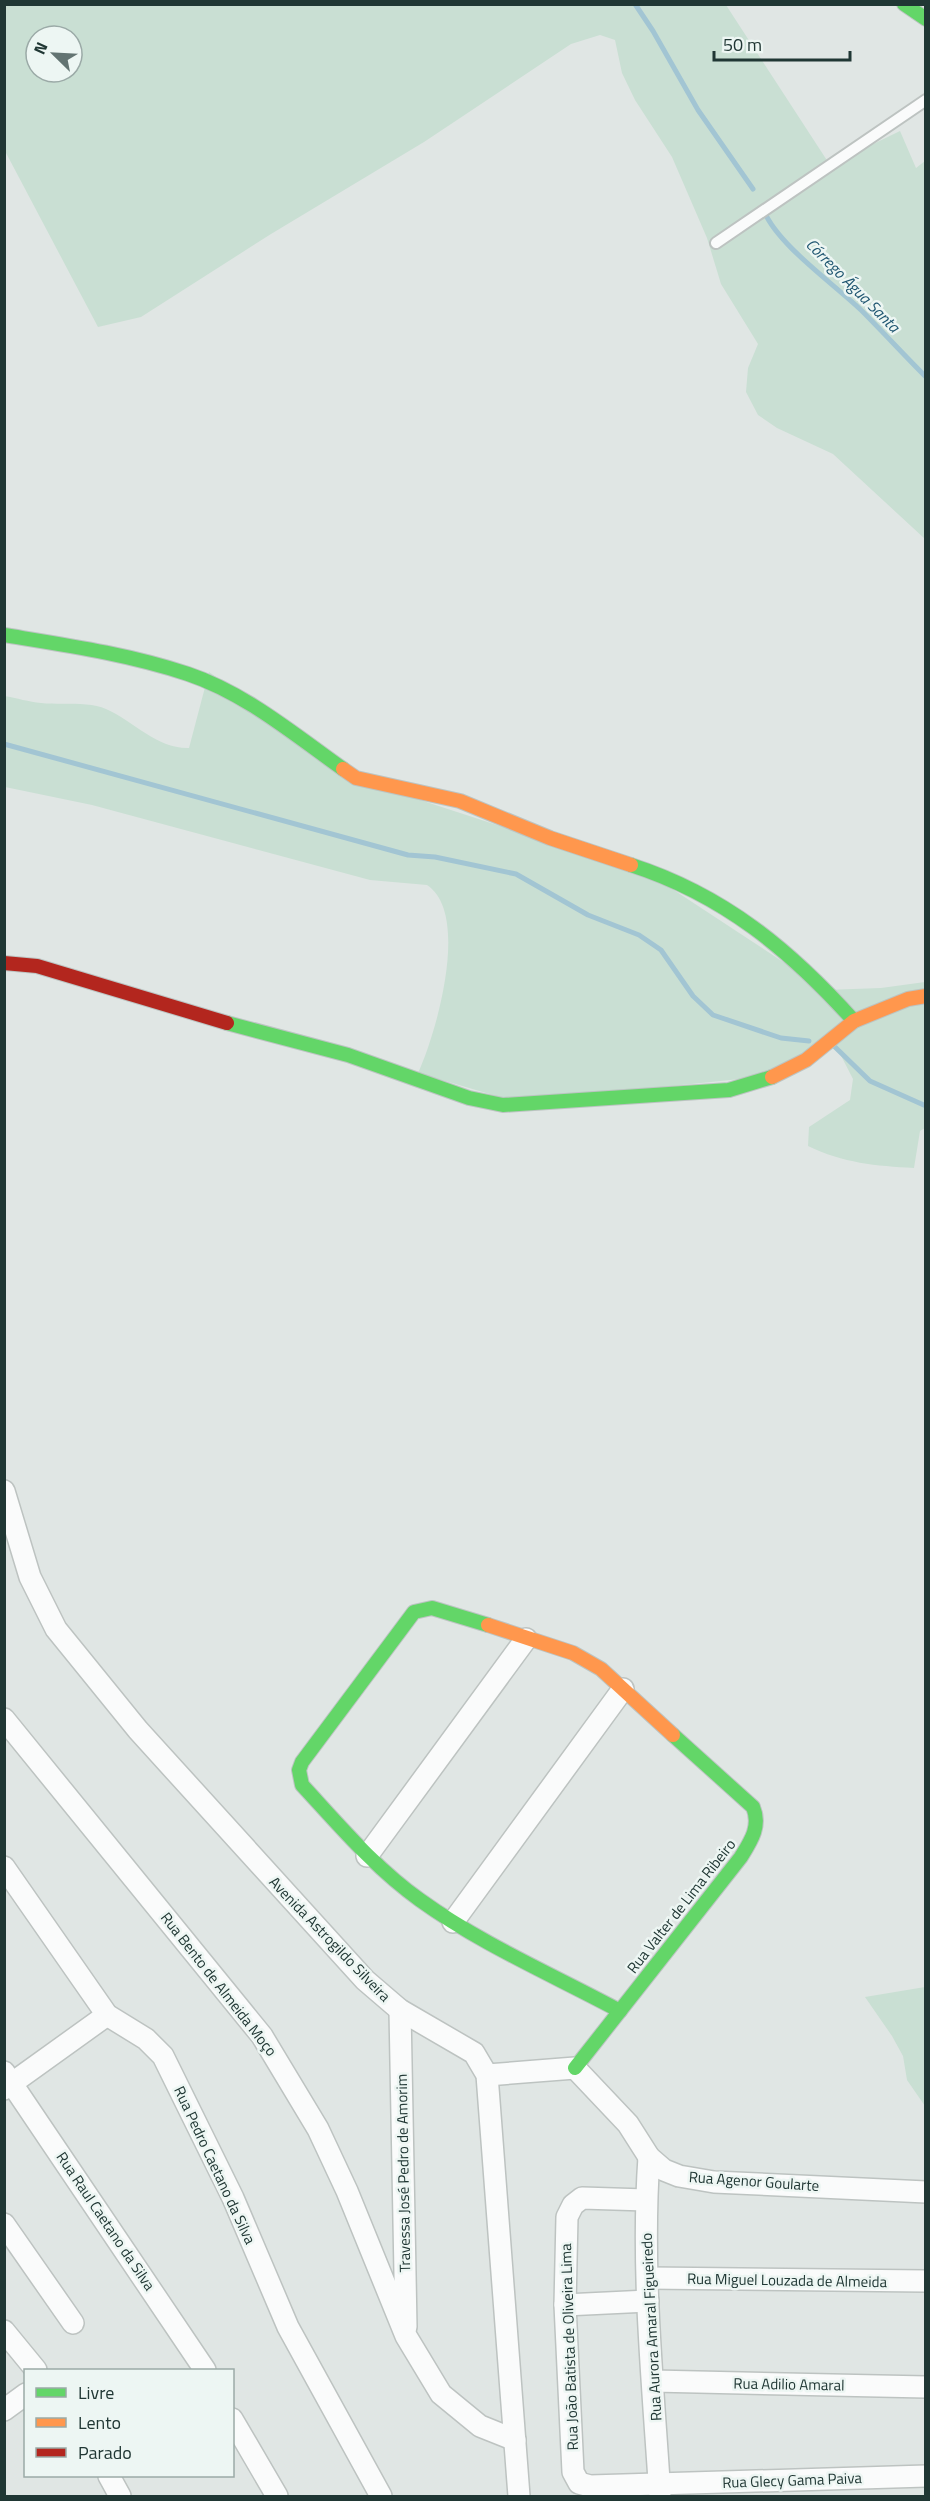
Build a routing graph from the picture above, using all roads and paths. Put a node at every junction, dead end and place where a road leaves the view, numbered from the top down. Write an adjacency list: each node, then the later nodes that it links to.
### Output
1 (904, 4): 2 (street)
2 (926, 19)
3 (926, 100): 4 (lane)
4 (716, 243)
5 (4, 635): 8 (street)
6 (4, 963): 8 (street)
7 (926, 996): 8 (street)
8 (854, 1021)
9 (4, 1491): 16 (street, Avenida Astrogildo Silveira)
10 (526, 1639): 11 (street, Rua Valter de Lima Ribeiro); 13 (street); 13 (street, Rua Valter de Lima Ribeiro)
11 (623, 1689): 15 (street); 17 (street, Rua Valter de Lima Ribeiro)
12 (4, 1719): 32 (street, Rua Bento de Almeida Moço)
13 (367, 1856): 15 (street)
14 (4, 1867): 18 (street, Rua Pedro Caetano da Silva)
15 (453, 1922): 17 (street)
16 (400, 2010): 20 (street, Avenida Astrogildo Silveira); 32 (street, Travessa José Pedro de Amorim)
17 (620, 2011): 19 (street, Rua Valter de Lima Ribeiro)
18 (107, 2015): 21 (street); 47 (street, Rua Pedro Caetano da Silva)
19 (575, 2068): 20 (street); 22 (street, Rua Agenor Goularte)
20 (487, 2075): 40 (street)
21 (7, 2082): 34 (street, Rua Raul Caetano da Silva)
22 (649, 2157): 23 (street, Rua Agenor Goularte); 24 (street, Rua Aurora Amaral Figueiredo)
23 (926, 2192)
24 (646, 2200): 26 (street, Rua Aurora Amaral Figueiredo); 29 (street, Rua João Batista de Oliveira Lima)
25 (4, 2224): 30 (street)
26 (648, 2278): 27 (street, Rua Miguel Louzada de Almeida); 28 (street, Rua Aurora Amaral Figueiredo)
27 (926, 2281)
28 (648, 2301): 29 (street); 35 (street, Rua Aurora Amaral Figueiredo)
29 (565, 2305): 44 (street, Rua João Batista de Oliveira Lima)
30 (73, 2323)
31 (4, 2331): 33 (street)
32 (406, 2336): 40 (street, Rua Bento de Almeida Moço)
33 (35, 2369)
34 (204, 2369)
35 (653, 2381): 36 (street, Rua Adilio Amaral); 44 (street, Rua Aurora Amaral Figueiredo)
36 (926, 2387)
37 (24, 2395): 38 (street)
38 (4, 2409)
39 (234, 2422): 46 (street)
40 (514, 2440): 48 (street)
41 (926, 2476): 43 (street, Rua Glecy Gama Paiva)
42 (110, 2477): 45 (street)
43 (894, 2487): 44 (street, Rua Glecy Gama Paiva)
44 (660, 2490)
45 (120, 2496)
46 (277, 2496)
47 (381, 2496)
48 (519, 2496)

